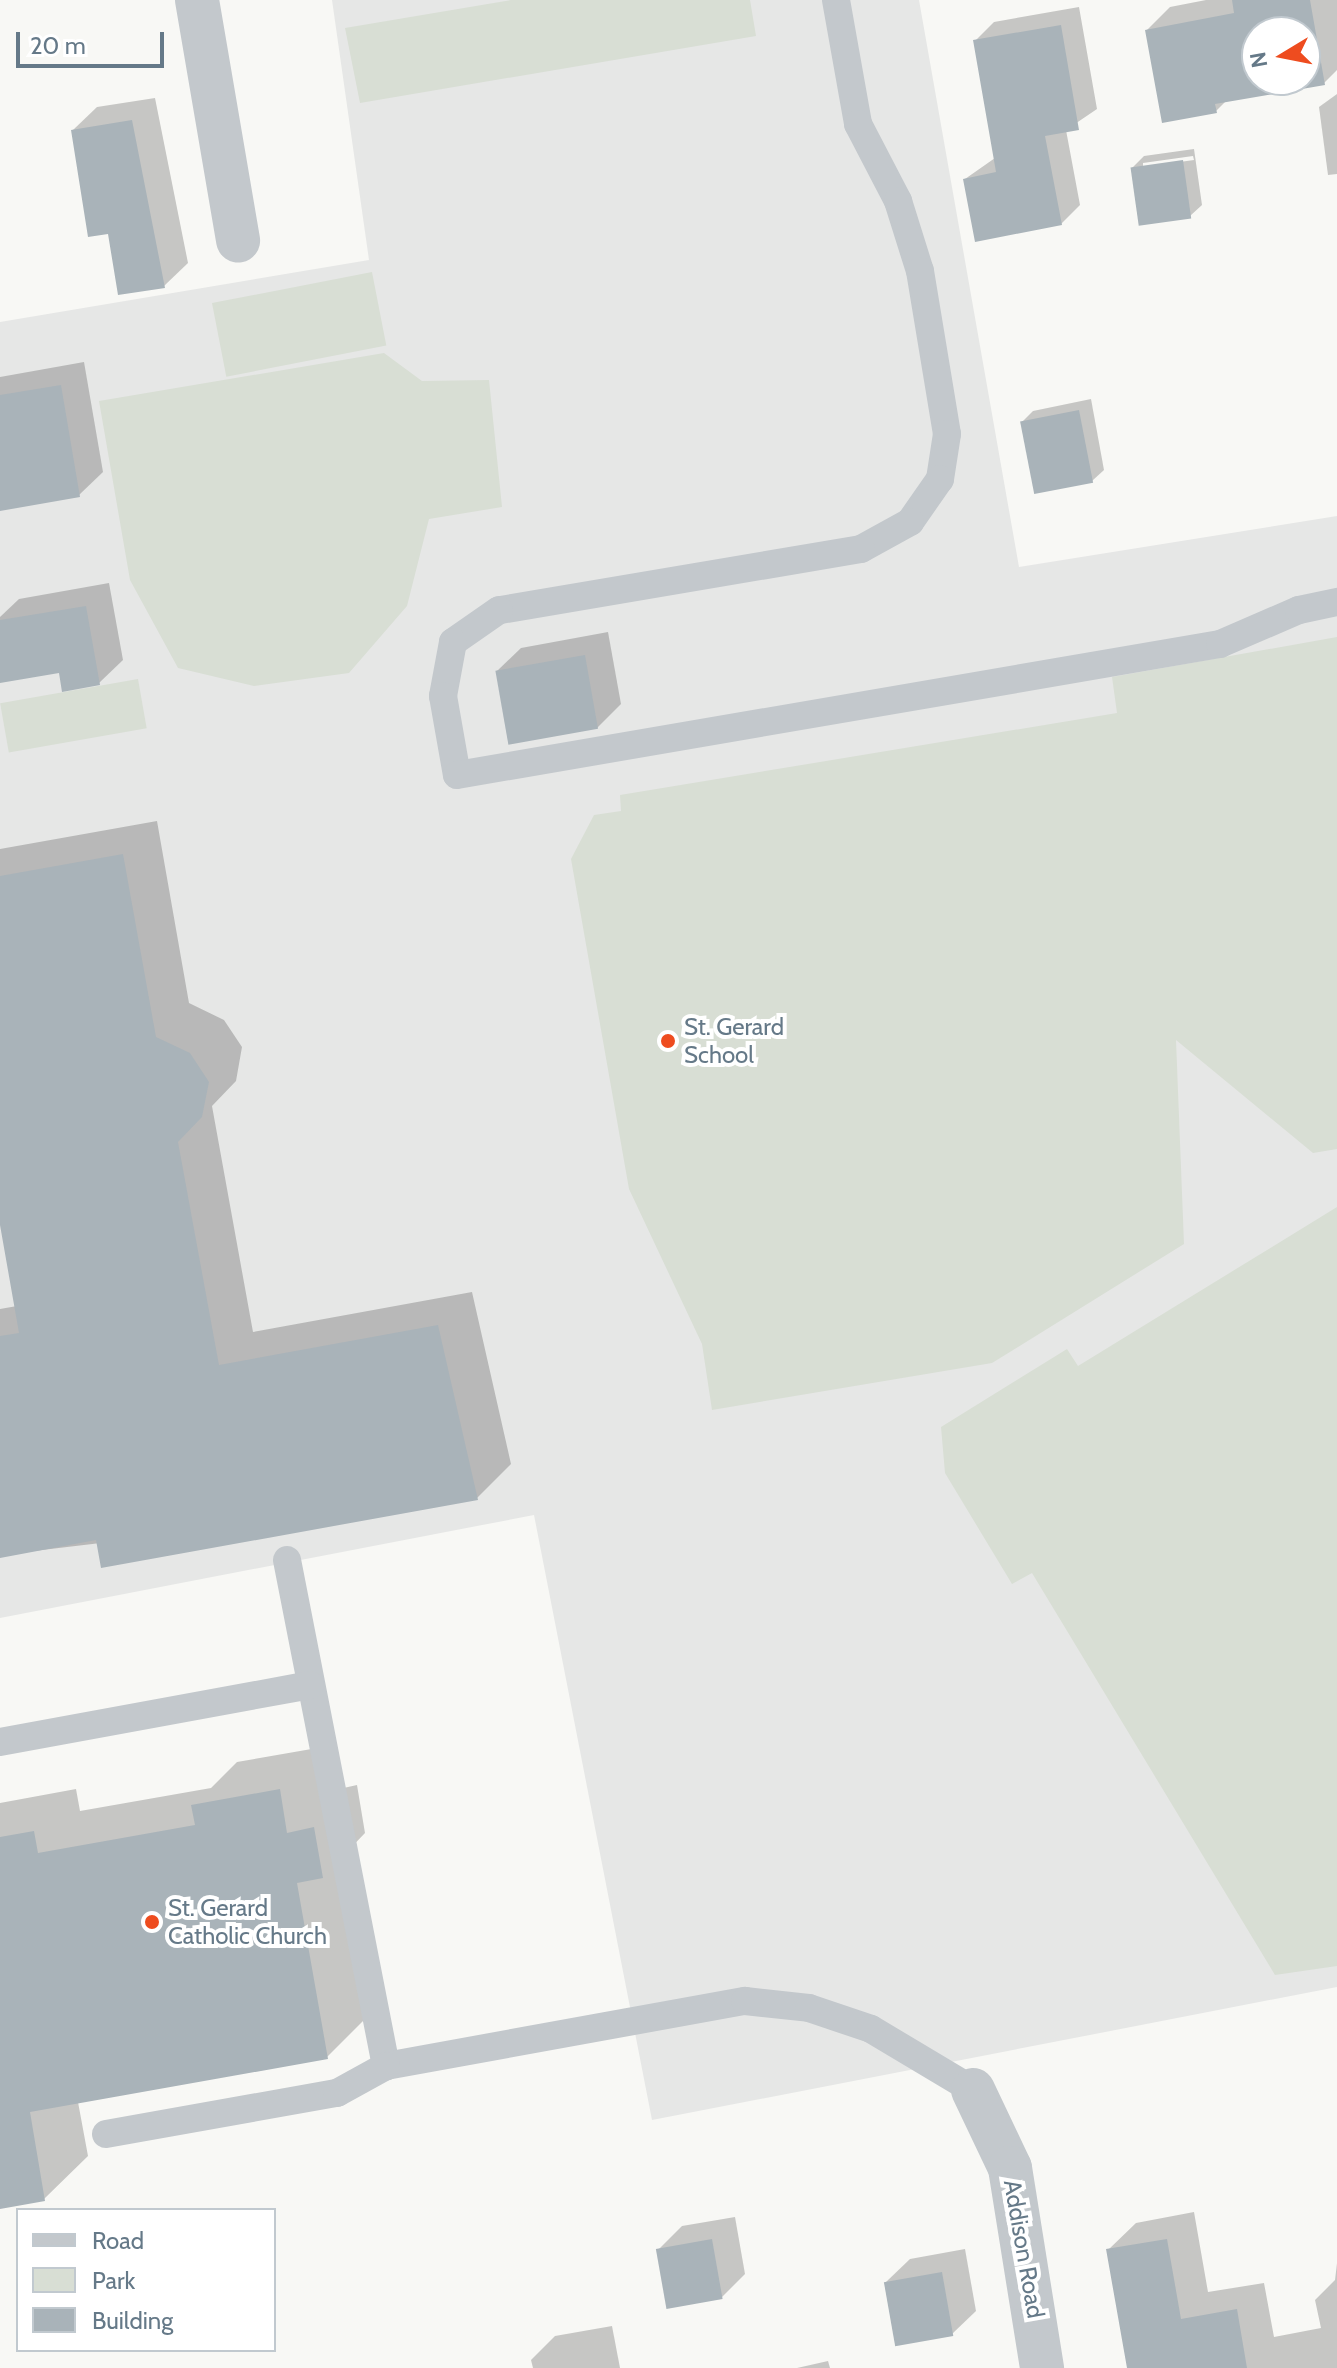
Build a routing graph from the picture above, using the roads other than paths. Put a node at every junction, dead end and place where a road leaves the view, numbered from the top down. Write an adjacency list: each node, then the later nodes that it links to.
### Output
1 (197, 0): 3 (street)
2 (836, 0): 4 (lane)
3 (238, 241)
4 (1337, 602)
5 (287, 1560): 6 (lane)
6 (310, 1685): 7 (lane); 8 (lane)
7 (0, 1742)
8 (386, 2066): 9 (lane); 10 (lane)
9 (973, 2090): 11 (street, Addison Road)
10 (106, 2134)
11 (1042, 2368)

